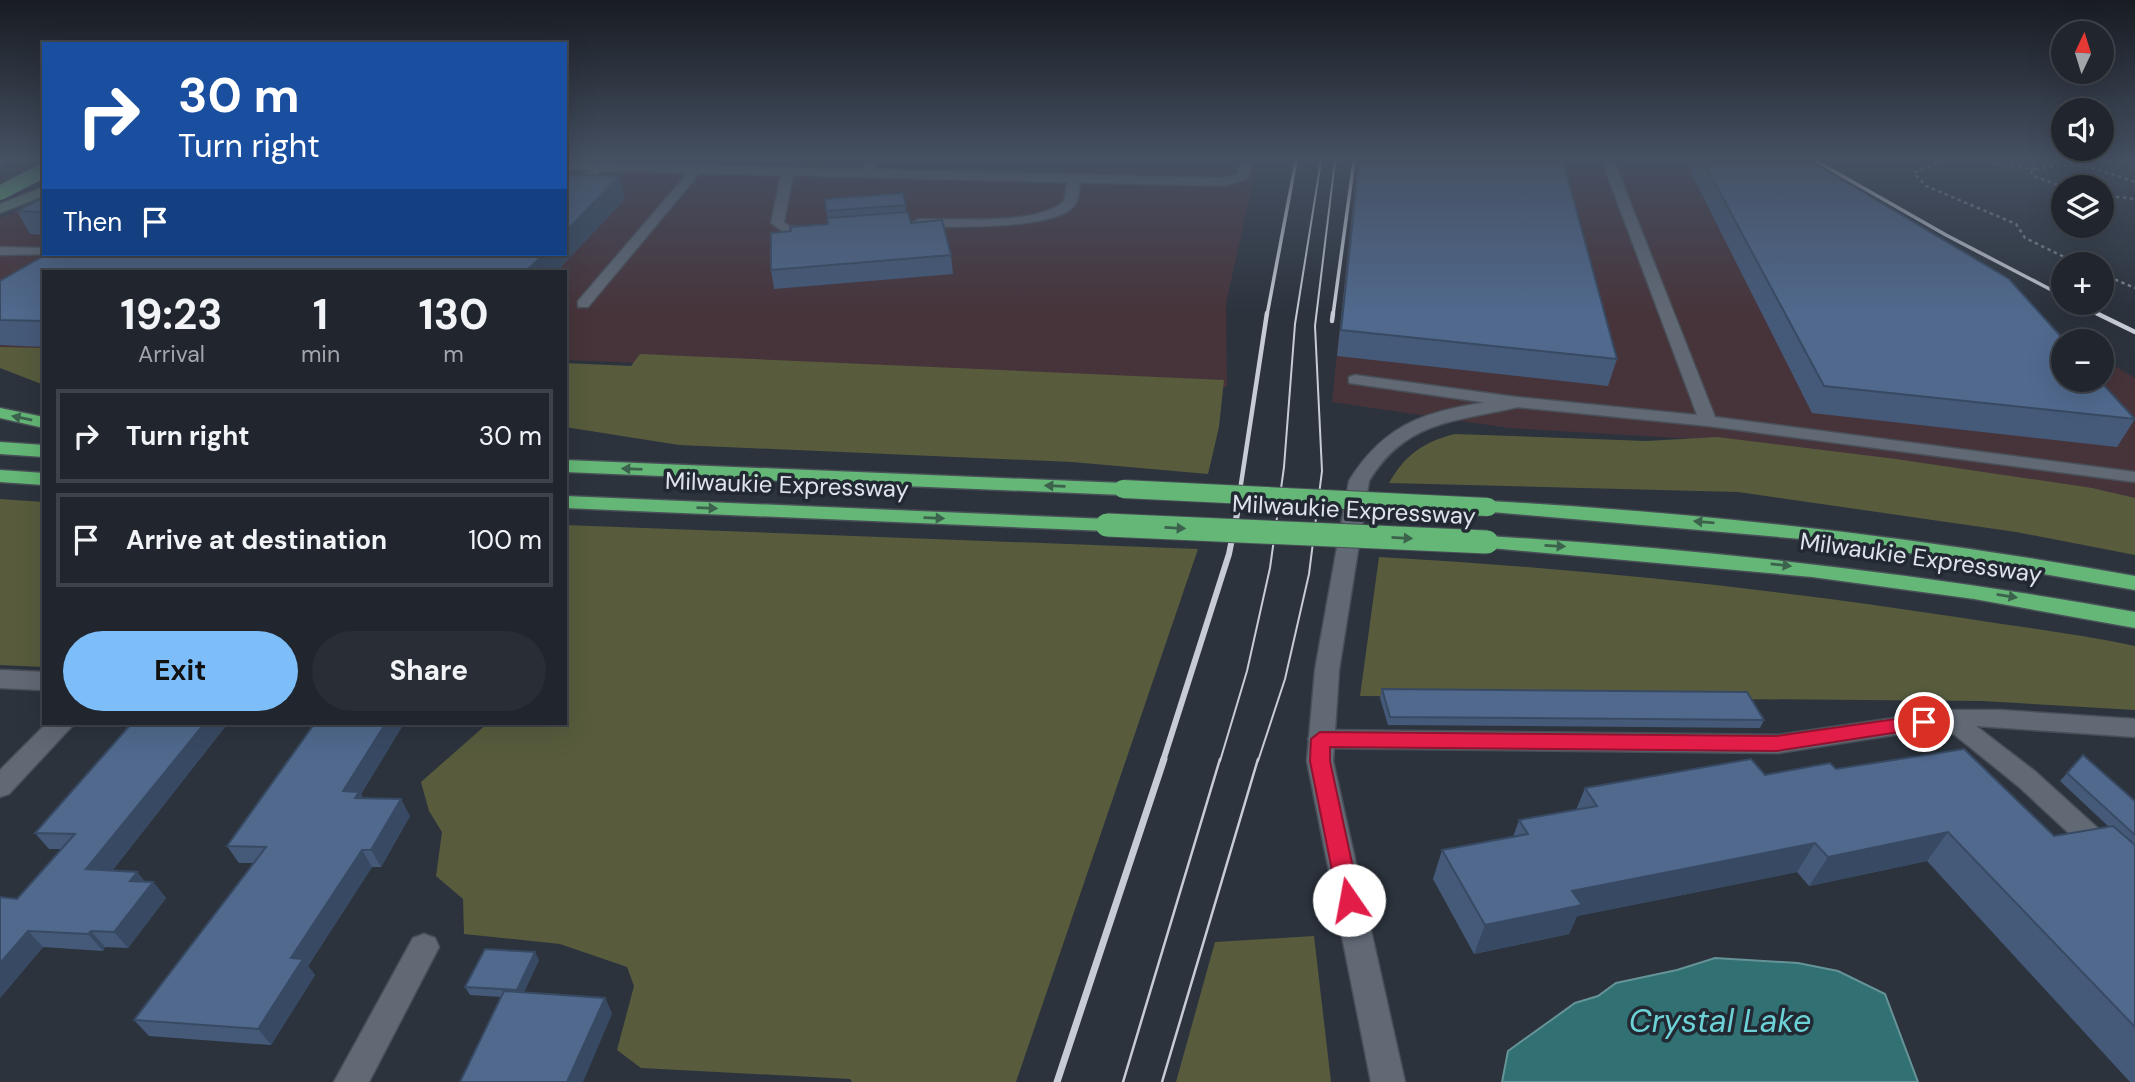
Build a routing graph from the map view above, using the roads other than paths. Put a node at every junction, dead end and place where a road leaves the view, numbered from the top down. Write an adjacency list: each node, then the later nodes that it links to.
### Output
1 (661, 211): 9 (lane)
2 (779, 211): 6 (lane)
3 (1053, 211): 5 (lane)
4 (1627, 211): 13 (lane)
5 (906, 224)
6 (829, 230)
7 (0, 251): 8 (lane)
8 (42, 252)
9 (583, 304)
10 (1356, 380): 11 (lane)
11 (1516, 402): 13 (lane); 29 (street)
12 (0, 413): 14 (highway, one-way to 12)
13 (1708, 421): 19 (lane)
14 (42, 423)
15 (0, 448): 16 (highway)
16 (42, 451)
17 (567, 466): 22 (highway, Milwaukie Expressway, one-way to 17, bridge)
18 (0, 476): 20 (highway)
19 (2135, 477)
20 (42, 480)
21 (567, 502): 23 (highway, Milwaukie Expressway, one-way to 23, bridge)
22 (2135, 583)
23 (2135, 620)
24 (0, 679): 25 (street)
25 (42, 681)
26 (1948, 718): 28 (lane); 29 (lane); 31 (lane)
27 (60, 725): 30 (street)
28 (2135, 728)
29 (1320, 750): 34 (street)
30 (0, 787)
31 (2135, 878)
32 (424, 947): 33 (street)
33 (351, 1082)
34 (1388, 1082)

